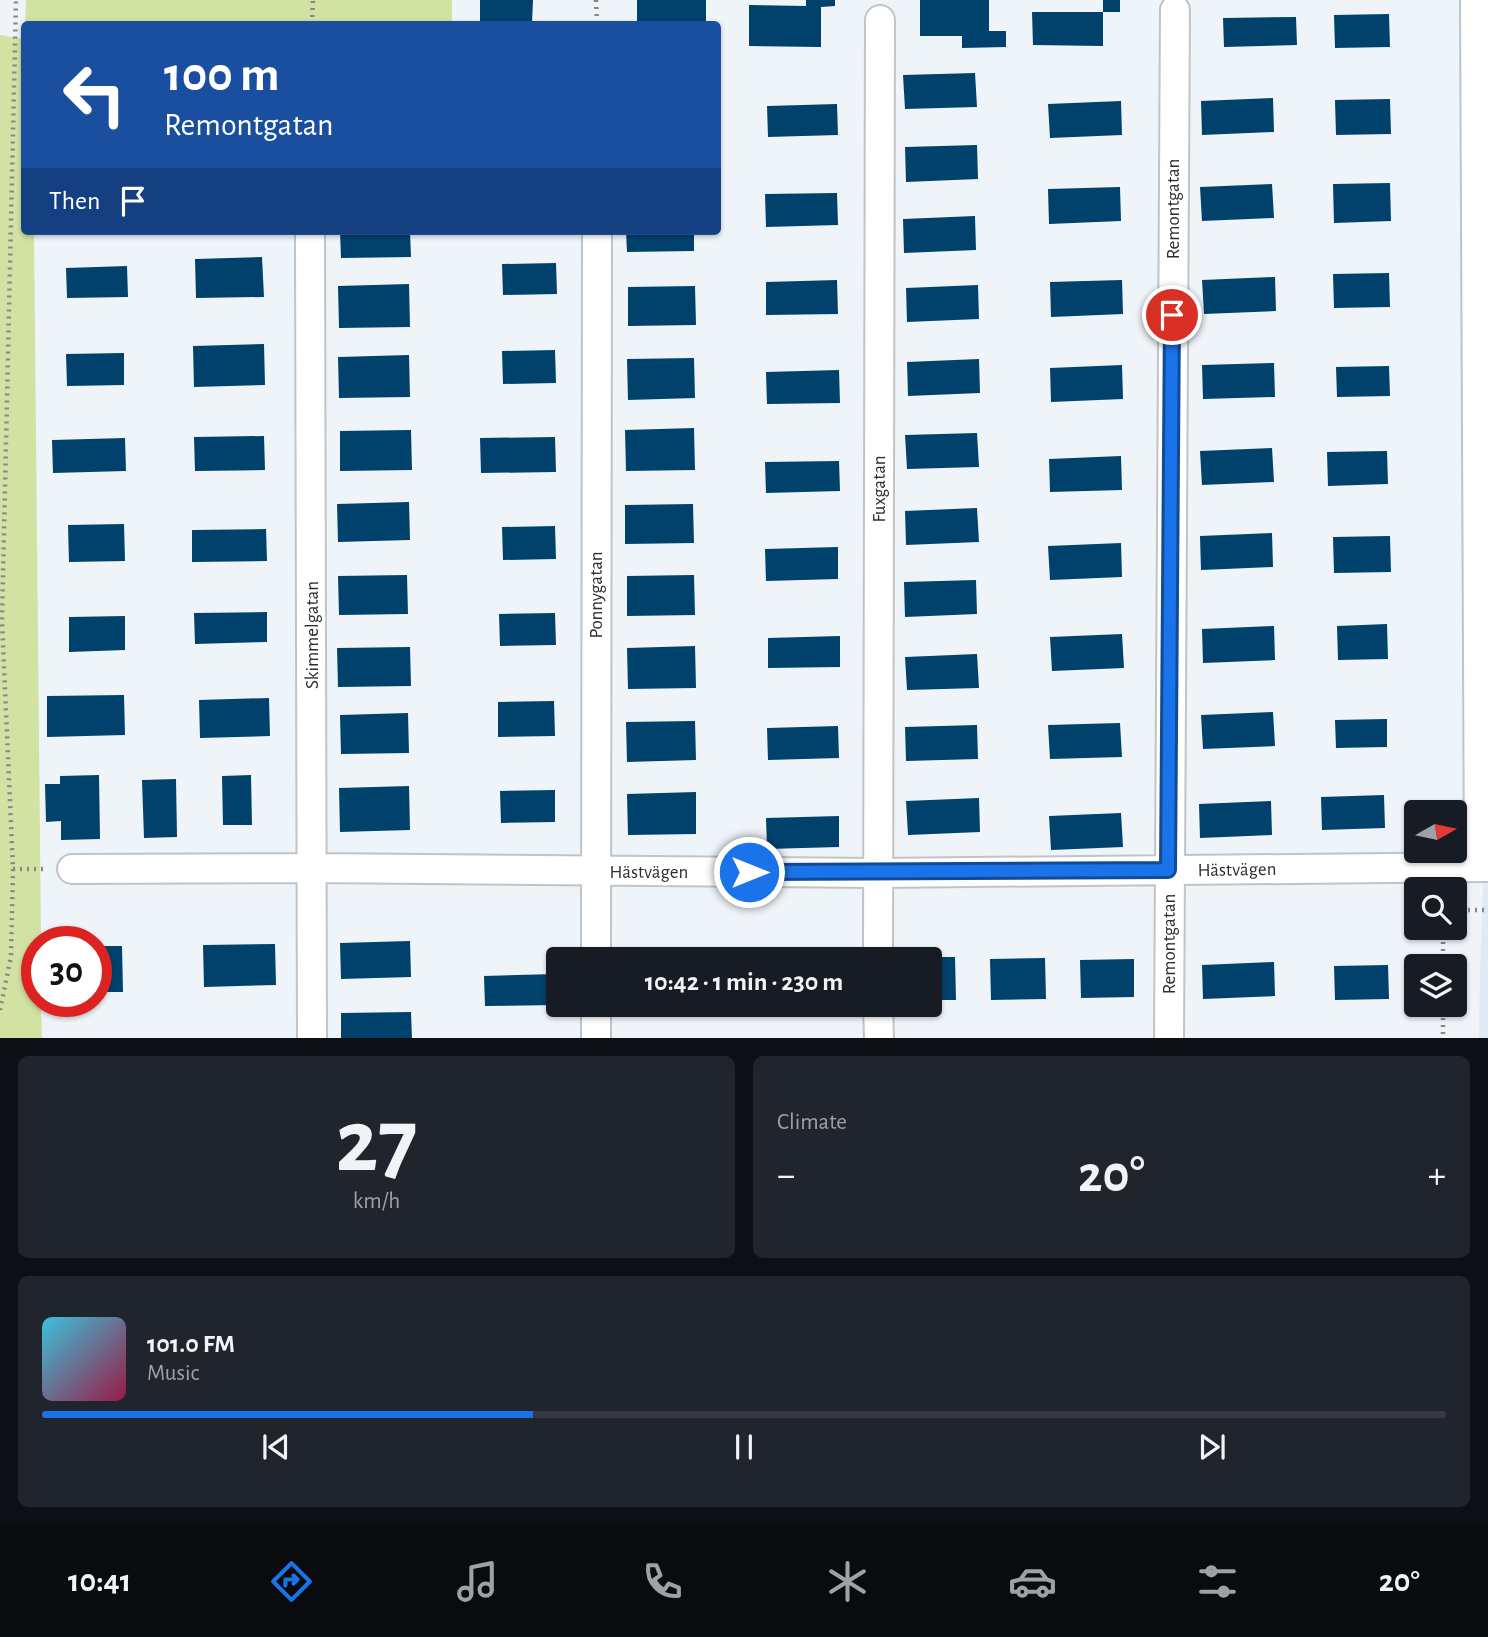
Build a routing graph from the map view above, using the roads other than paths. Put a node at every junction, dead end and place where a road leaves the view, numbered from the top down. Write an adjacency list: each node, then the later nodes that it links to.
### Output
1 (1475, 0): 6 (street)
2 (1174, 10): 9 (street, Remontgatan)
3 (880, 20): 11 (street, Fuxgatan)
4 (310, 235): 7 (street, Skimmelgatan)
5 (597, 235): 10 (street, Ponnygatan)
6 (1484, 867): 9 (street, Hästvägen)
7 (312, 868): 8 (street, Hästvägen); 10 (street, Hästvägen); 16 (street, Skimmelgatan)
8 (72, 869)
9 (1168, 870): 11 (street, Hästvägen); 19 (street, Remontgatan)
10 (596, 872): 11 (street, Hästvägen); 12 (street, Ponnygatan)
11 (878, 873): 13 (street, Fuxgatan)
12 (596, 947)
13 (878, 947)
14 (596, 1017): 17 (street)
15 (878, 1017): 18 (street)
16 (312, 1038)
17 (596, 1038)
18 (879, 1038)
19 (1169, 1038)

